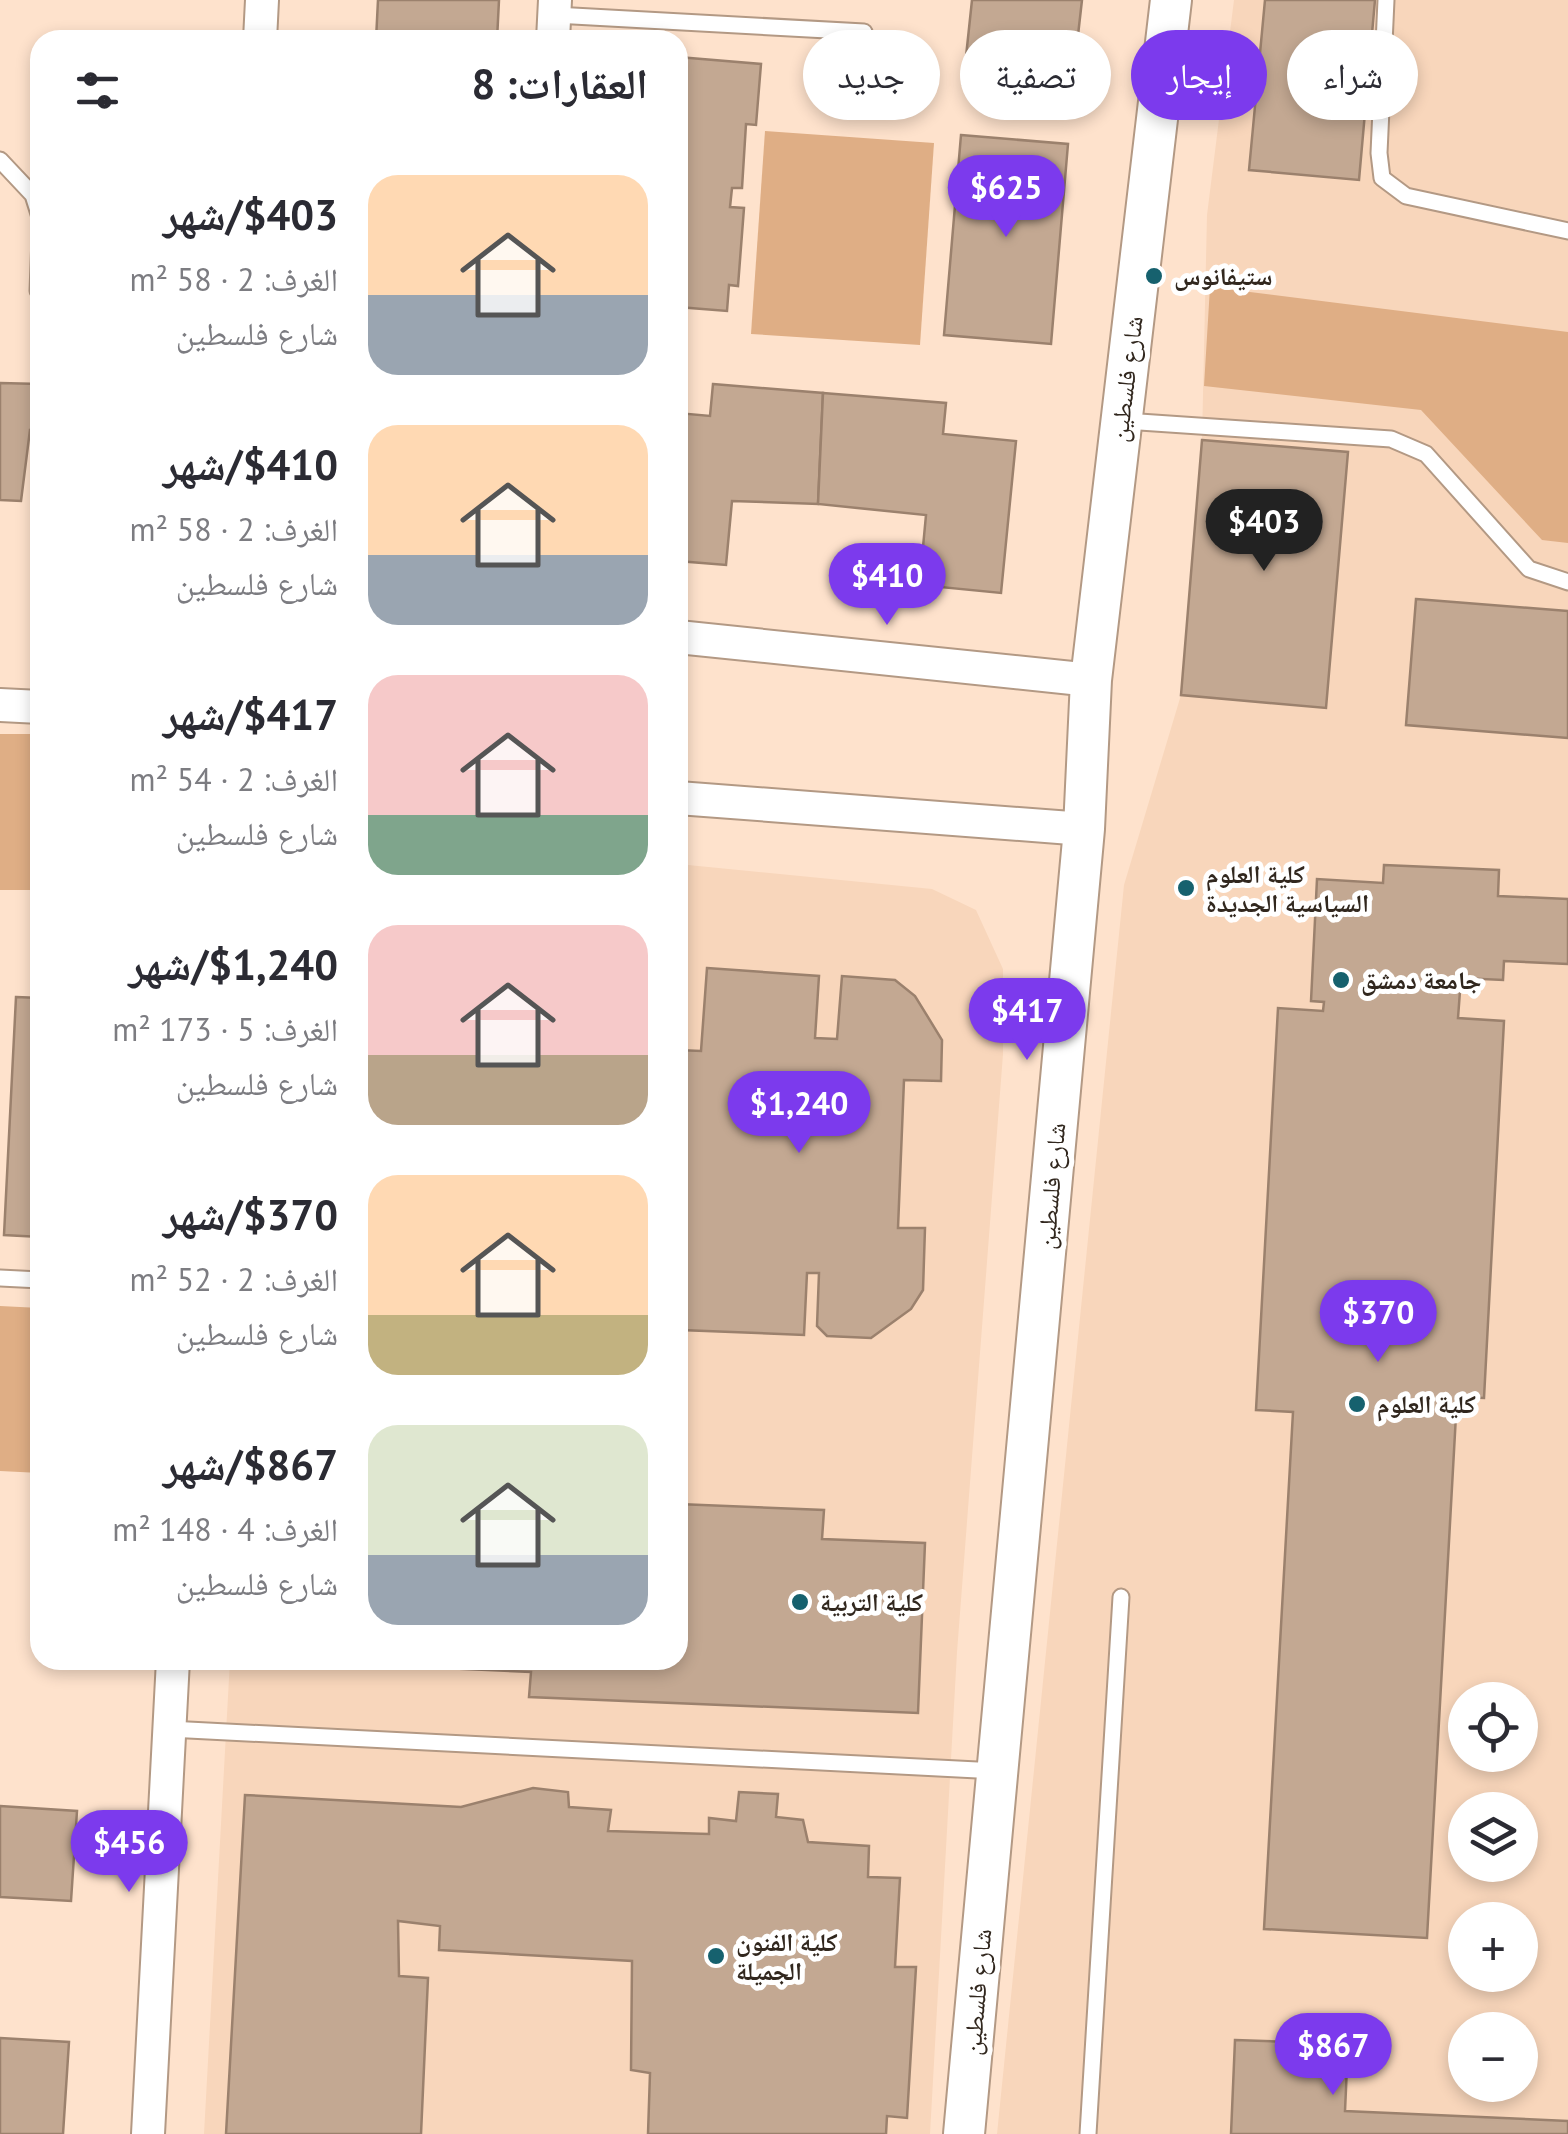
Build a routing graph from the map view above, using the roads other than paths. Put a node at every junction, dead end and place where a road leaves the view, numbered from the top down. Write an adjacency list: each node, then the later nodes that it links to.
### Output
1 (262, 0): 5 (street)
2 (1172, 0): 10 (street, شارع فلسطين)
3 (1386, 0): 9 (lane)
4 (554, 18): 6 (lane)
5 (260, 30)
6 (820, 30)
7 (0, 160): 8 (lane)
8 (30, 191)
9 (1568, 231)
10 (1121, 420): 11 (lane); 13 (street, شارع فلسطين)
11 (1568, 582)
12 (688, 639): 13 (street)
13 (1091, 680): 17 (street, شارع فلسطين)
14 (0, 705): 15 (street)
15 (30, 706)
16 (688, 799): 17 (street)
17 (1084, 829): 23 (street, شارع فلسطين)
18 (0, 1278): 19 (lane)
19 (30, 1280)
20 (1121, 1597): 26 (lane)
21 (172, 1670): 22 (street)
22 (169, 1729): 23 (lane); 24 (street)
23 (997, 1770): 25 (street, شارع فلسطين)
24 (148, 2134)
25 (964, 2134)
26 (1088, 2134)

